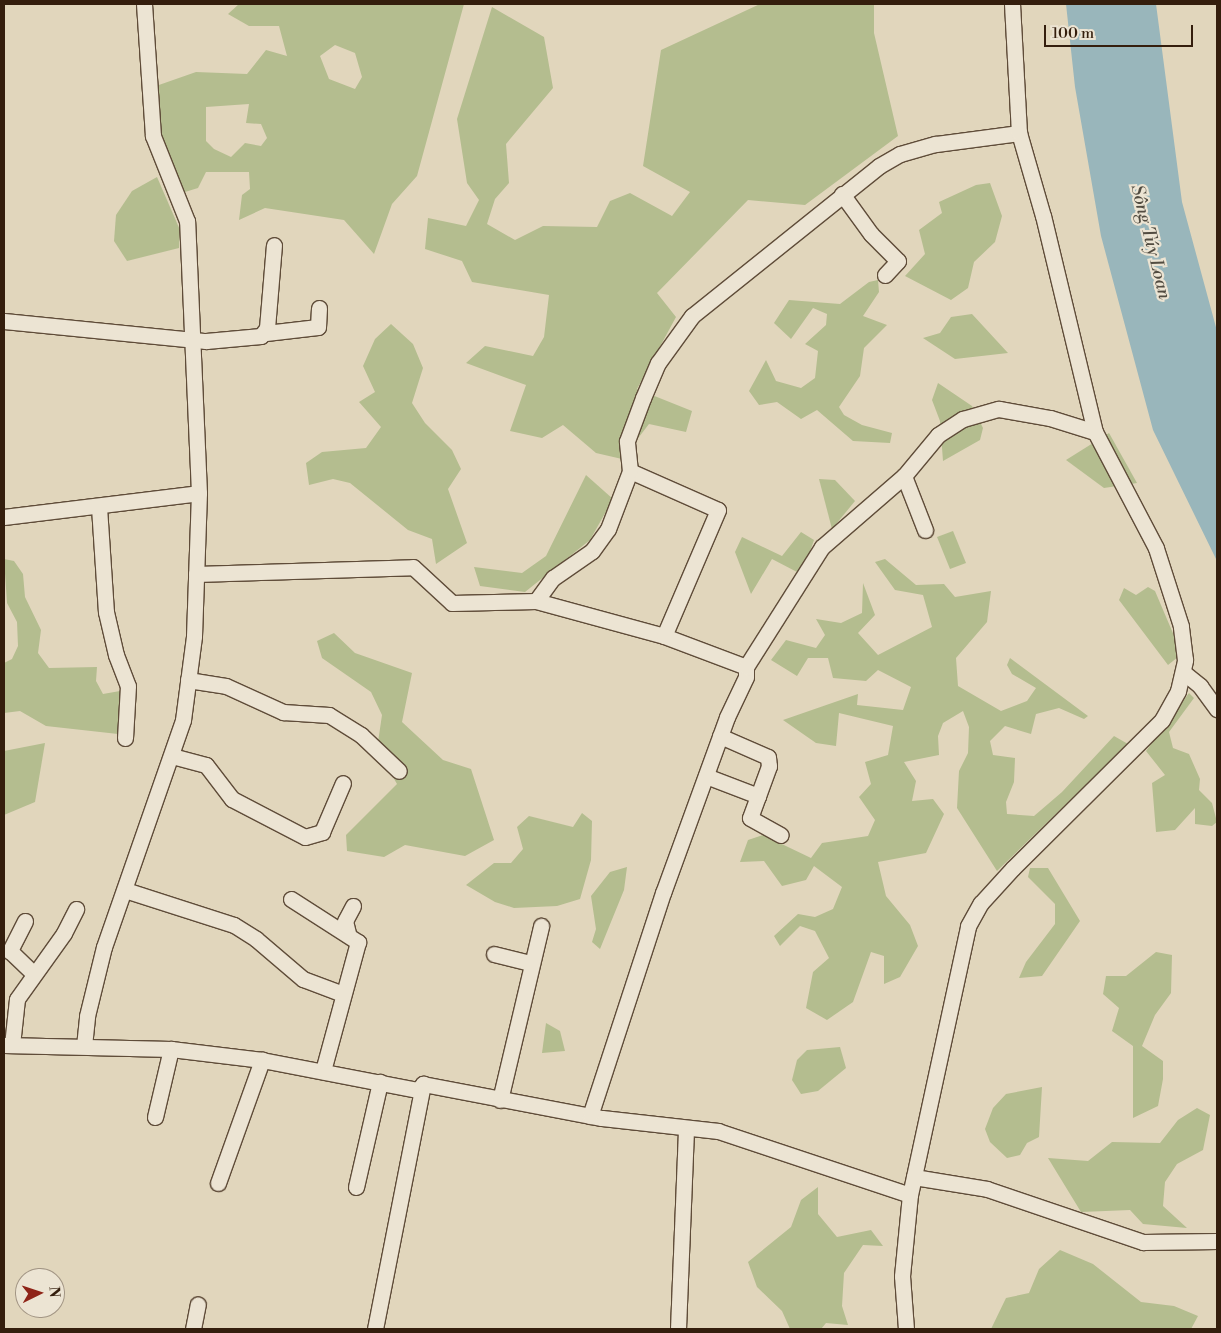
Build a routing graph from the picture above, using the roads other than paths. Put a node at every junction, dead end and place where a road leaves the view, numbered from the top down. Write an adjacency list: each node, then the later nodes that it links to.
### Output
1 (144, 4): 10 (street)
2 (1012, 4): 3 (street)
3 (1019, 133): 4 (street); 11 (street)
4 (842, 194): 6 (street); 12 (street)
5 (274, 245): 9 (street)
6 (885, 275)
7 (319, 308): 9 (street)
8 (4, 321): 10 (street)
9 (266, 333): 10 (street)
10 (196, 340): 14 (street)
11 (1094, 432): 13 (street); 22 (street)
12 (630, 471): 19 (street); 20 (street)
13 (904, 476): 17 (street); 21 (street)
14 (199, 493): 15 (street); 18 (street)
15 (99, 507): 16 (street); 26 (street)
16 (4, 517)
17 (925, 530)
18 (196, 574): 19 (street); 23 (street)
19 (536, 601): 20 (street)
20 (664, 636): 21 (street)
21 (746, 667): 25 (street)
22 (1182, 672): 24 (street); 55 (street)
23 (188, 680): 27 (street); 28 (street)
24 (1217, 709)
25 (720, 736): 29 (street); 31 (street)
26 (125, 738)
27 (172, 756): 30 (street); 33 (street)
28 (399, 771)
29 (706, 776): 31 (street); 52 (street)
30 (342, 783)
31 (758, 796): 32 (street)
32 (780, 835)
33 (125, 890): 43 (street); 45 (street)
34 (291, 899): 39 (street)
35 (353, 906): 39 (street)
36 (76, 909): 42 (street)
37 (25, 921): 42 (street)
38 (541, 926): 41 (street)
39 (348, 933): 43 (street)
40 (494, 954): 41 (street)
41 (529, 963): 51 (street)
42 (33, 973): 44 (street)
43 (343, 994): 48 (street)
44 (8, 1045): 45 (street)
45 (84, 1046): 46 (street)
46 (171, 1049): 47 (street); 53 (street)
47 (262, 1060): 48 (street); 56 (street)
48 (323, 1071): 49 (street)
49 (380, 1082): 50 (street); 57 (street)
50 (423, 1084): 51 (street); 62 (street)
51 (500, 1100): 52 (street)
52 (590, 1116): 54 (street)
53 (155, 1118)
54 (686, 1129): 58 (street); 63 (street)
55 (914, 1178): 58 (street); 59 (street)
56 (218, 1183)
57 (356, 1187)
58 (910, 1195): 64 (street)
59 (1217, 1241)
60 (198, 1304): 61 (street)
61 (193, 1329)
62 (375, 1329)
63 (678, 1329)
64 (906, 1329)

